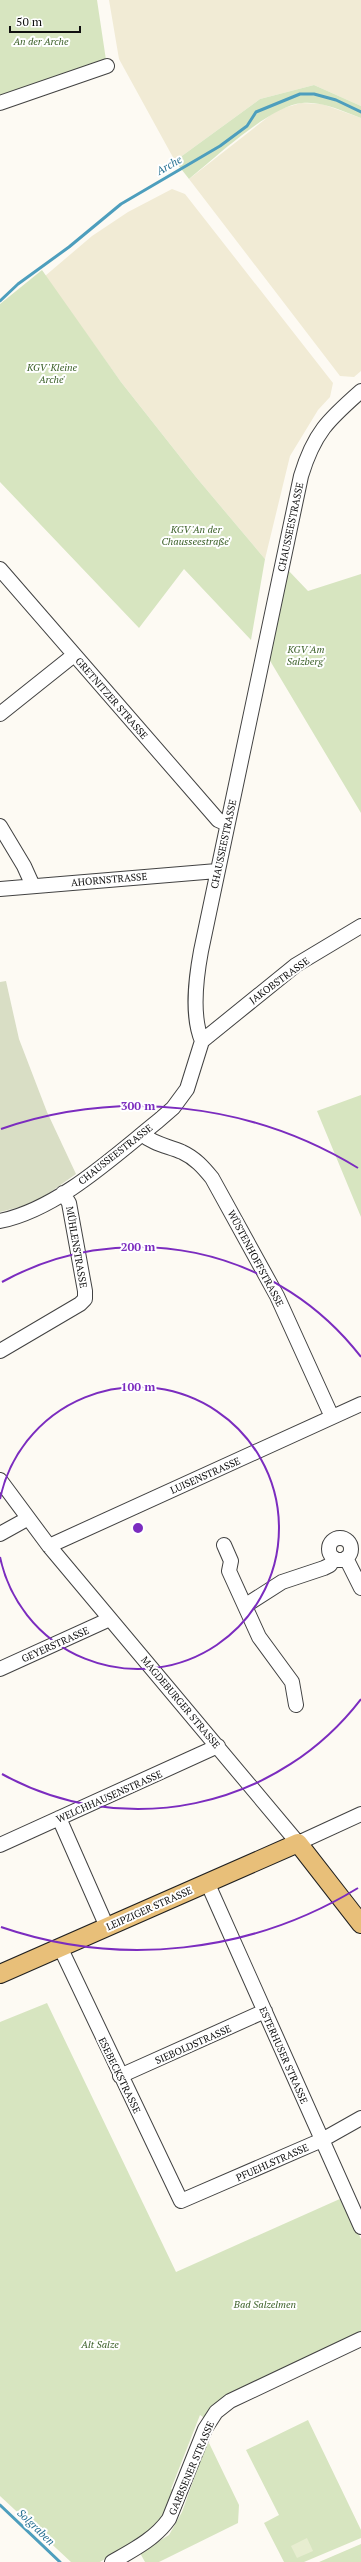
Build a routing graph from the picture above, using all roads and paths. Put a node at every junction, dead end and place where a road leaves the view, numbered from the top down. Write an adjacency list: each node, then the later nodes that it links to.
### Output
1 (107, 66): 2 (street)
2 (0, 103)
3 (361, 391): 7 (street, CHAUSSEESTRASSE)
4 (0, 569): 5 (street, GRETNITZER STRASSE)
5 (74, 655): 6 (street); 7 (street, GRETNITZER STRASSE)
6 (0, 714)
7 (227, 824): 9 (street, CHAUSSEESTRASSE)
8 (0, 826): 10 (street)
9 (217, 871): 10 (street, AHORNSTRASSE); 13 (street, CHAUSSEESTRASSE)
10 (33, 886): 11 (street, AHORNSTRASSE)
11 (0, 889)
12 (361, 926): 13 (street, JAKOBSTRASSE)
13 (202, 1041): 14 (street, CHAUSSEESTRASSE)
14 (142, 1134): 15 (street, CHAUSSEESTRASSE); 19 (street, WÜSTENHOFFSTRASSE)
15 (64, 1193): 16 (street, CHAUSSEESTRASSE); 17 (street, MÜHLENSTRASSE)
16 (0, 1221)
17 (0, 1351)
18 (361, 1404): 19 (street, LUISENSTRASSE)
19 (332, 1417): 24 (street, LUISENSTRASSE)
20 (0, 1480): 21 (street, MAGDEBURGER STRASSE)
21 (27, 1519): 22 (street); 24 (street, MAGDEBURGER STRASSE)
22 (0, 1534)
23 (224, 1545): 27 (street)
24 (49, 1546): 28 (street, MAGDEBURGER STRASSE)
25 (348, 1552): 26 (street); 27 (street)
26 (361, 1588)
27 (246, 1605): 30 (street)
28 (110, 1619): 29 (street, GEYERSTRASSE); 31 (street, MAGDEBURGER STRASSE)
29 (0, 1669)
30 (296, 1705)
31 (218, 1746): 33 (street, WELCHHAUSENSTRASSE); 34 (street, MAGDEBURGER STRASSE)
32 (361, 1814): 34 (street)
33 (59, 1818): 35 (street, WELCHHAUSENSTRASSE); 38 (street)
34 (298, 1843): 36 (main road, LEIPZIGER STRASSE); 37 (main road, MAGDEBURGER STRASSE)
35 (0, 1845)
36 (207, 1882): 38 (main road, LEIPZIGER STRASSE); 41 (street, ESTERHUSER STRASSE)
37 (361, 1924)
38 (107, 1927): 39 (main road, LEIPZIGER STRASSE)
39 (60, 1947): 40 (main road, LEIPZIGER STRASSE); 42 (street, ESEBECKSTRASSE)
40 (0, 1974)
41 (265, 2011): 42 (street, SIEBOLDSTRASSE); 44 (street, ESTERHUSER STRASSE)
42 (120, 2076): 45 (street, ESEBECKSTRASSE)
43 (361, 2118): 44 (street, PFUEHLSTRASSE)
44 (322, 2140): 45 (street, PFUEHLSTRASSE); 46 (street, ESTERHUSER STRASSE)
45 (181, 2202)
46 (361, 2227)
47 (361, 2339): 48 (street, GARBSENER STRASSE)
48 (112, 2562)

